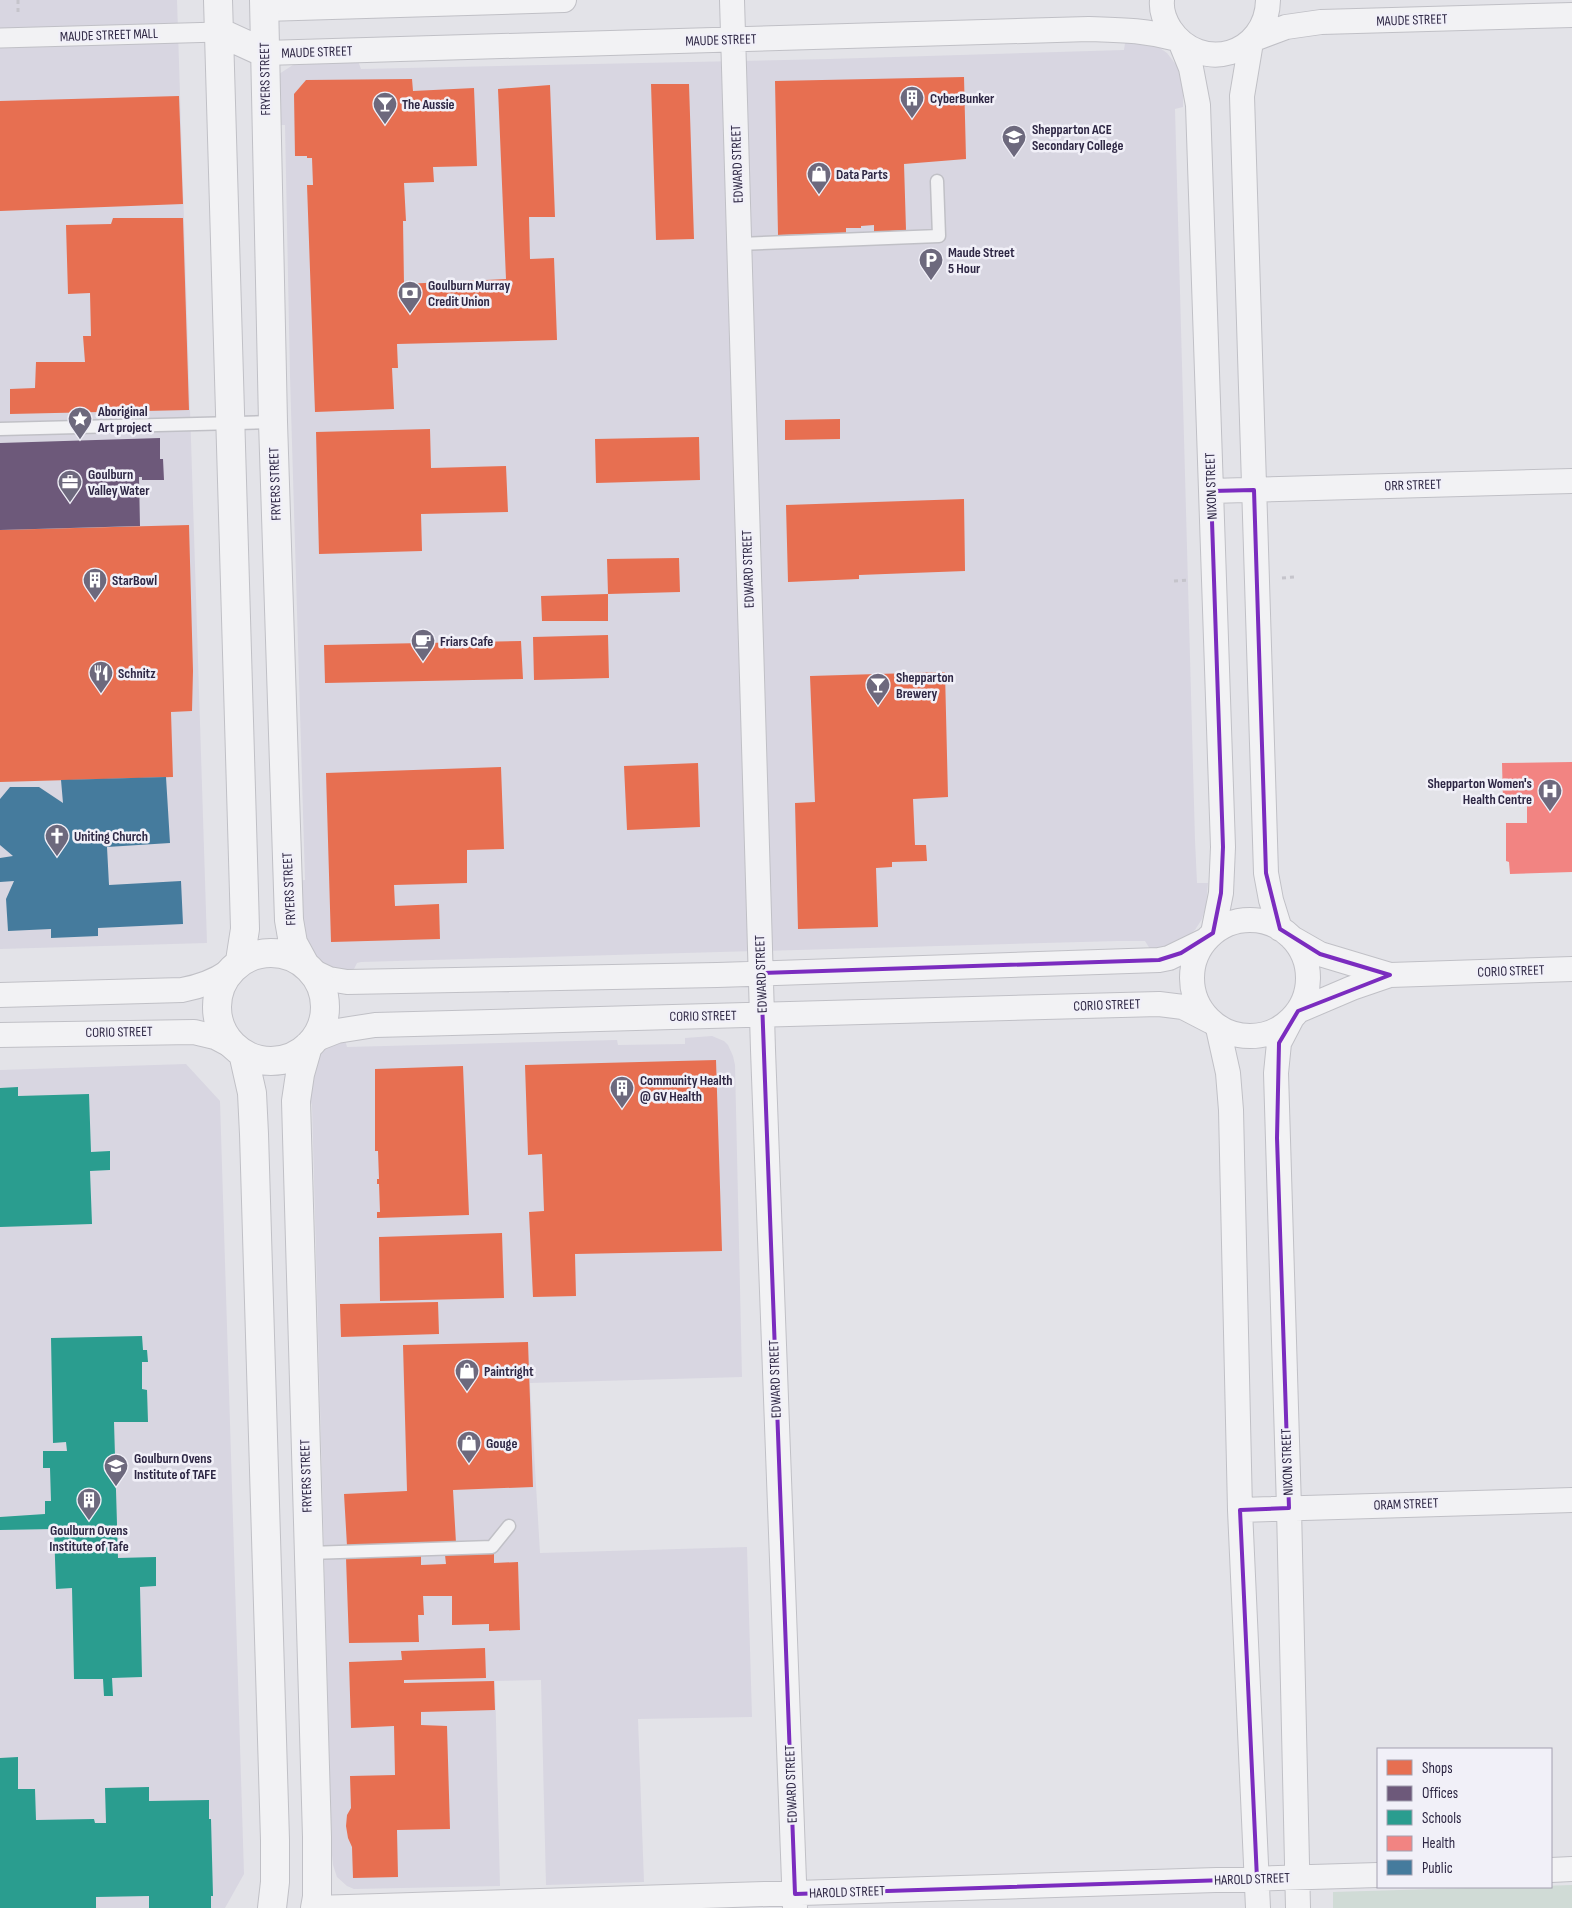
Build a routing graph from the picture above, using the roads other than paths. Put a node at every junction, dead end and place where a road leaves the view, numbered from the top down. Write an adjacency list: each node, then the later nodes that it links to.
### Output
1 (218, 0): 10 (street)
2 (564, 0): 6 (street)
3 (732, 0): 12 (street, EDWARD STREET)
4 (1162, 0): 13 (street, NIXON STREET)
5 (1268, 0): 14 (street)
6 (471, 1): 7 (street)
7 (264, 4): 10 (street); 15 (street, FRYERS STREET)
8 (1512, 8): 9 (street, MAUDE STREET); 14 (street, MAUDE STREET)
9 (1572, 15)
10 (219, 32): 11 (street, MAUDE STREET MALL); 15 (street); 19 (street)
11 (0, 38)
12 (734, 40): 13 (street, MAUDE STREET); 15 (street, MAUDE STREET); 17 (street, EDWARD STREET)
13 (1178, 40): 14 (street, MAUDE STREET); 23 (street, NIXON STREET)
14 (1252, 41): 22 (street)
15 (265, 54): 18 (street, FRYERS STREET)
16 (937, 181): 17 (lane)
17 (739, 244): 29 (street, EDWARD STREET)
18 (273, 422): 19 (lane); 27 (street, FRYERS STREET)
19 (229, 423): 20 (lane); 26 (street)
20 (0, 429)
21 (1572, 481): 22 (street, ORR STREET)
22 (1254, 490): 23 (street, ORR STREET); 24 (street)
23 (1211, 491): 25 (street, NIXON STREET)
24 (1286, 933): 25 (street); 30 (street, CORIO STREET); 33 (street)
25 (1209, 937): 29 (street); 34 (street)
26 (234, 967): 27 (street); 31 (street); 37 (street)
27 (309, 968): 29 (street); 36 (street)
28 (1572, 969): 30 (street, CORIO STREET)
29 (761, 973): 32 (street, EDWARD STREET)
30 (1390, 975): 33 (street, CORIO STREET)
31 (0, 995)
32 (762, 1015): 34 (street, CORIO STREET); 36 (street, CORIO STREET); 52 (street, EDWARD STREET)
33 (1294, 1015): 34 (street); 41 (street, NIXON STREET)
34 (1214, 1024): 42 (street)
35 (0, 1035): 37 (street, CORIO STREET)
36 (311, 1043): 37 (street); 38 (street, FRYERS STREET)
37 (238, 1050): 39 (street)
38 (306, 1464): 39 (street); 44 (street, FRYERS STREET)
39 (264, 1465): 46 (street)
40 (1572, 1500): 41 (street, ORAM STREET)
41 (1289, 1508): 42 (street, ORAM STREET); 50 (street, NIXON STREET)
42 (1240, 1510): 51 (street)
43 (509, 1526): 44 (lane)
44 (308, 1553): 45 (street, FRYERS STREET)
45 (317, 1837): 46 (street); 54 (street, FRYERS STREET)
46 (275, 1840): 53 (street)
47 (1572, 1869): 48 (street)
48 (1552, 1870)
49 (1377, 1875): 50 (street, HAROLD STREET)
50 (1297, 1878): 51 (street, HAROLD STREET); 56 (street, NIXON STREET)
51 (1257, 1879): 52 (street, HAROLD STREET); 55 (street)
52 (795, 1901): 54 (street, HAROLD STREET)
53 (272, 1908)
54 (315, 1908)
55 (1258, 1908)
56 (1298, 1908)

